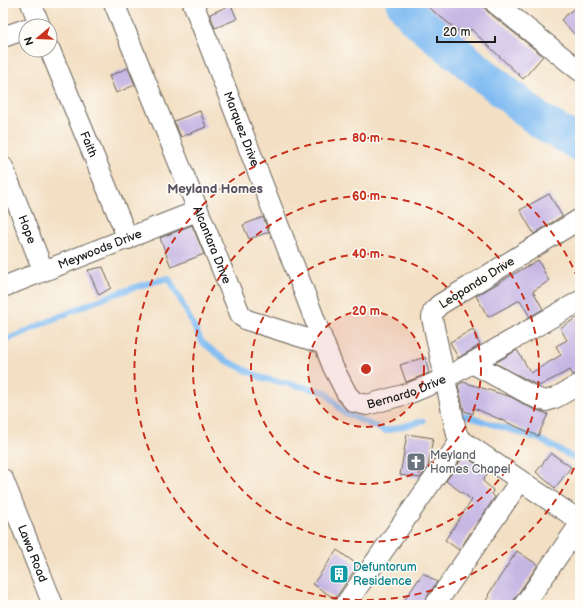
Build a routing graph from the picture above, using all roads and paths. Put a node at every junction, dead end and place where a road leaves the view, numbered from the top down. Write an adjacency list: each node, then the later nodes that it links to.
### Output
1 (31, 3): 5 (street)
2 (114, 3): 11 (street, Alcantara Drive)
3 (193, 3): 17 (street, Marquez Drive)
4 (507, 7): 9 (street)
5 (34, 18)
6 (18, 32): 7 (street)
7 (3, 37)
8 (53, 58): 13 (street, Faith)
9 (580, 71)
10 (3, 167): 14 (street, Hope)
11 (197, 211): 13 (street, Meywoods Drive); 17 (street, Alcantara Drive)
12 (580, 219): 19 (street, Leopando Drive)
13 (128, 239): 14 (street, Meywoods Drive)
14 (43, 270): 15 (street, Meywoods Drive)
15 (3, 287)
16 (580, 301): 18 (street, Bernardo Drive)
17 (324, 344): 19 (street, Bernardo Drive)
18 (472, 363): 19 (street, Bernardo Drive); 20 (street)
19 (444, 379): 21 (street, Leopando Drive)
20 (580, 384)
21 (461, 440): 23 (street); 26 (street)
22 (3, 479): 25 (street, Lawa Road)
23 (520, 481): 24 (street); 27 (street)
24 (580, 522): 28 (street)
25 (53, 605)
26 (345, 605)
27 (435, 605)
28 (524, 605)

